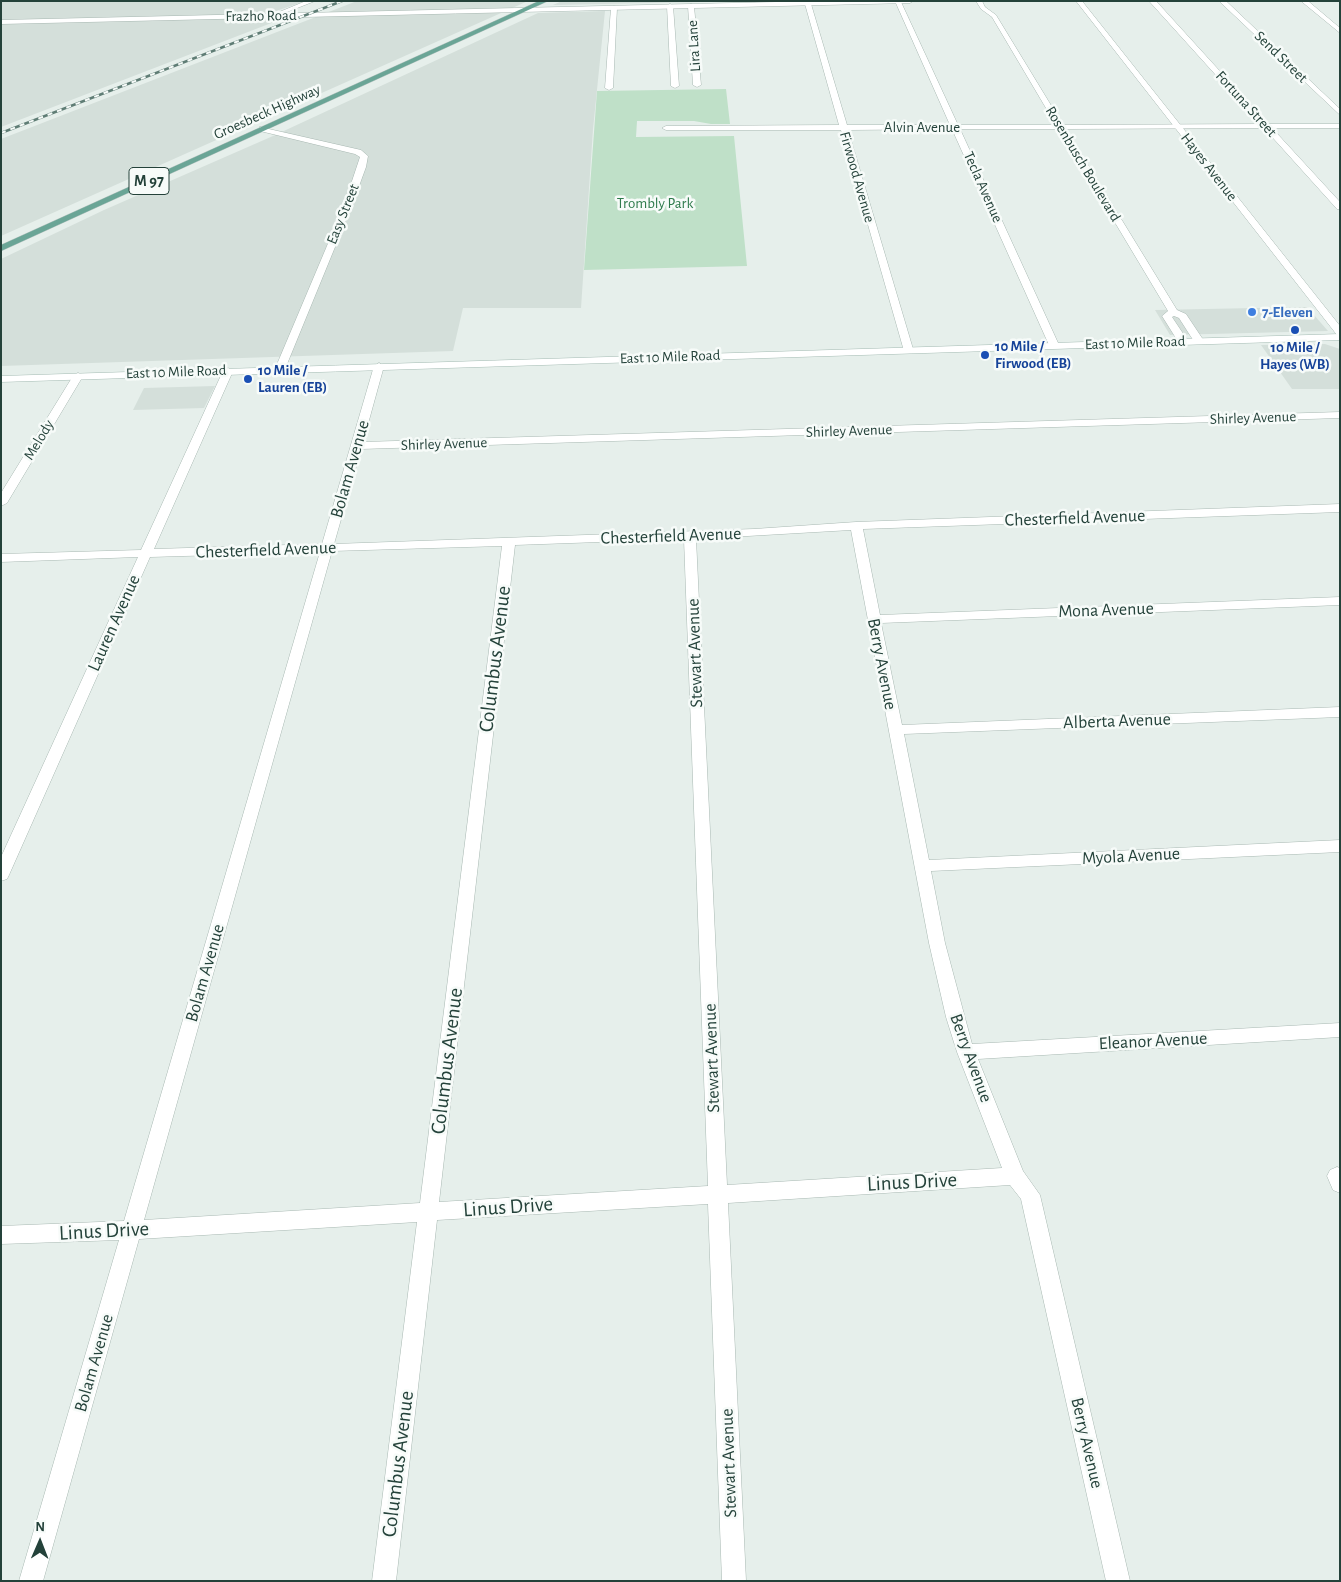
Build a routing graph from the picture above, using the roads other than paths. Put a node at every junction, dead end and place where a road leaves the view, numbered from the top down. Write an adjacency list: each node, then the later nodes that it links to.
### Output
1 (312, 1): 16 (street)
2 (545, 1): 15 (main road, Groesbeck Highway / M 97)
3 (910, 1): 9 (street, Frazho Road)
4 (979, 1): 17 (street, Rosenbusch Boulevard)
5 (1079, 1): 24 (street, Hayes Avenue)
6 (1152, 1): 25 (street, Fortuna Street)
7 (1222, 1): 23 (street, Send Street)
8 (1304, 1): 19 (street)
9 (898, 2): 11 (street, Frazho Road); 27 (street, Tecla Avenue)
10 (990, 2): 17 (street, Rosenbusch Boulevard)
11 (808, 4): 13 (street, Frazho Road); 30 (street, Firwood Avenue)
12 (670, 6): 13 (street, Frazho Road); 14 (street, Frazho Road); 21 (street)
13 (691, 6): 20 (street, Lira Lane)
14 (614, 8): 15 (street, Frazho Road); 22 (street)
15 (526, 10): 16 (street, Frazho Road); 31 (main road, Groesbeck Highway / M 97)
16 (275, 15): 18 (street, Frazho Road)
17 (994, 16): 28 (street, Rosenbusch Boulevard)
18 (1, 22)
19 (1340, 31)
20 (697, 85)
21 (675, 86)
22 (609, 88)
23 (1340, 113)
24 (1177, 126): 25 (street, Alvin Avenue); 28 (street, Alvin Avenue); 35 (street, Hayes Avenue)
25 (1266, 126): 26 (street, Alvin Avenue); 32 (street, Fortuna Street)
26 (1340, 126)
27 (956, 127): 28 (street, Alvin Avenue); 30 (street, Alvin Avenue); 39 (street, Tecla Avenue)
28 (1061, 127): 34 (street, Rosenbusch Boulevard)
29 (666, 128): 30 (street, Alvin Avenue)
30 (843, 128): 40 (street, Firwood Avenue)
31 (263, 130): 33 (main road, Groesbeck Highway / M 97); 42 (street, Easy Street)
32 (1340, 207)
33 (1, 248)
34 (1173, 312): 37 (street, Rosenbusch Boulevard); 38 (street, Rosenbusch Boulevard)
35 (1340, 333)
36 (1340, 337): 38 (street, East 10 Mile Road)
37 (1183, 341): 38 (street, East 10 Mile Road); 39 (street, East 10 Mile Road)
38 (1199, 341)
39 (1054, 345): 40 (street, East 10 Mile Road)
40 (908, 349): 41 (street, East 10 Mile Road)
41 (379, 366): 42 (street, East 10 Mile Road); 47 (street, Bolam Avenue)
42 (280, 369): 43 (street, East 10 Mile Road)
43 (228, 371): 44 (street, East 10 Mile Road); 54 (street, Lauren Avenue)
44 (78, 376): 45 (street, East 10 Mile Road); 48 (street, Melody)
45 (1, 379)
46 (1340, 415): 47 (street, Shirley Avenue)
47 (357, 446): 53 (street, Bolam Avenue)
48 (1, 504)
49 (1340, 508): 50 (street, Chesterfield Avenue)
50 (856, 526): 51 (street, Chesterfield Avenue); 57 (street, Berry Avenue)
51 (690, 535): 52 (street, Chesterfield Avenue); 66 (street, Stewart Avenue)
52 (510, 542): 53 (street, Chesterfield Avenue); 67 (street, Columbus Avenue)
53 (327, 549): 54 (street, Chesterfield Avenue); 68 (street, Bolam Avenue)
54 (145, 554): 55 (street, Chesterfield Avenue); 62 (street, Lauren Avenue)
55 (1, 558)
56 (1340, 601): 57 (street, Mona Avenue)
57 (873, 619): 59 (street, Berry Avenue)
58 (1340, 712): 59 (street, Alberta Avenue)
59 (895, 730): 61 (street, Berry Avenue)
60 (1340, 846): 61 (street, Myola Avenue)
61 (922, 866): 64 (street, Berry Avenue)
62 (1, 875)
63 (1340, 1030): 64 (street, Eleanor Avenue)
64 (966, 1052): 65 (street, Berry Avenue)
65 (1015, 1176): 66 (street, Linus Drive); 73 (street, Berry Avenue)
66 (718, 1193): 67 (street, Linus Drive); 72 (street, Stewart Avenue)
67 (429, 1212): 68 (street, Linus Drive); 71 (street, Columbus Avenue)
68 (132, 1230): 69 (street, Linus Drive); 70 (street, Bolam Avenue)
69 (1, 1236)
70 (31, 1581)
71 (384, 1581)
72 (734, 1581)
73 (1118, 1581)

